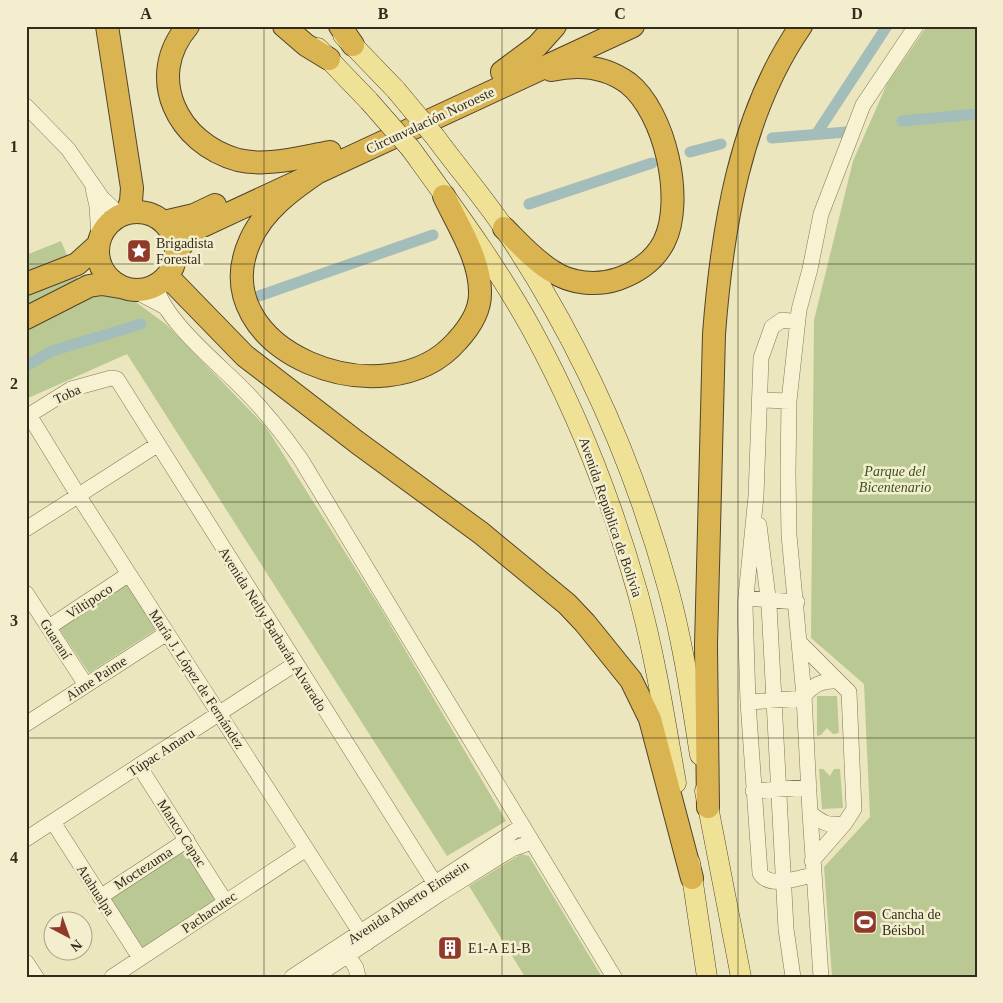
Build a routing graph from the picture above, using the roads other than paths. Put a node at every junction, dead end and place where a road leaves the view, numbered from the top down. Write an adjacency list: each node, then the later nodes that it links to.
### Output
1 (107, 26): 21 (highway)
2 (188, 26): 17 (highway)
3 (284, 26): 13 (highway)
4 (294, 26): 13 (main road, Avenida República de Bolivia)
5 (334, 26): 12 (main road)
6 (340, 26): 12 (highway)
7 (555, 26): 14 (highway)
8 (599, 26): 14 (highway, Circunvalación Noroeste)
9 (633, 26): 15 (highway, Circunvalación Noroeste)
10 (801, 26): 60 (highway)
11 (916, 26): 31 (street)
12 (353, 45): 23 (main road, bridge)
13 (329, 59): 19 (main road, Avenida República de Bolivia, bridge)
14 (502, 72): 17 (highway, Circunvalación Noroeste)
15 (526, 75): 17 (highway, Circunvalación Noroeste); 23 (highway)
16 (26, 106): 18 (street)
17 (325, 161): 19 (highway); 20 (highway, Circunvalación Noroeste)
18 (89, 177): 21 (street); 24 (street)
19 (444, 196): 70 (main road, Avenida República de Bolivia)
20 (226, 208): 22 (highway); 25 (highway)
21 (124, 214): 22 (highway); 24 (highway)
22 (164, 222): 25 (highway)
23 (504, 228): 60 (main road)
24 (98, 242): 27 (highway); 28 (highway)
25 (176, 253): 26 (highway)
26 (159, 283): 28 (highway); 29 (street); 70 (highway)
27 (26, 284)
28 (126, 288): 29 (street); 30 (highway)
29 (167, 309): 64 (street)
30 (26, 318)
31 (797, 322): 33 (street); 34 (street)
32 (111, 378): 35 (street, Toba); 36 (street, Avenida Nelly Barbarán Alvarado)
33 (759, 400): 34 (street); 38 (street)
34 (789, 401): 44 (street)
35 (27, 416): 37 (street, María J. López de Fernández)
36 (157, 445): 37 (street); 48 (street, Avenida Nelly Barbarán Alvarado)
37 (78, 495): 39 (street); 40 (street, María J. López de Fernández)
38 (756, 496): 42 (street); 43 (street)
39 (26, 528)
40 (129, 574): 45 (street, Viltipoco); 46 (street, María J. López de Fernández)
41 (26, 593): 45 (street, Guaraní)
42 (746, 598): 43 (street); 53 (street)
43 (768, 600): 44 (street); 52 (street)
44 (797, 602): 47 (street)
45 (49, 627): 50 (street, Guaraní)
46 (167, 633): 50 (street, Aime Paime); 54 (street, María J. López de Fernández)
47 (800, 644): 49 (street); 51 (street)
48 (295, 664): 54 (street, Túpac Amaru); 72 (street, Avenida Nelly Barbarán Alvarado)
49 (837, 681): 51 (street); 63 (street)
50 (86, 685): 55 (street, Aime Paime)
51 (804, 697): 52 (street); 57 (street)
52 (774, 700): 53 (street); 58 (street)
53 (748, 702): 59 (street)
54 (220, 713): 56 (street, Túpac Amaru); 68 (street, María J. López de Fernández)
55 (26, 724)
56 (140, 766): 62 (street, Túpac Amaru); 66 (street, Manco Capac)
57 (809, 787): 58 (street); 61 (street)
58 (780, 790): 59 (street); 71 (street)
59 (753, 791): 71 (street)
60 (708, 807): 76 (main road)
61 (810, 813): 63 (street); 69 (street)
62 (52, 822): 65 (street, Túpac Amaru); 73 (street, Atahualpa)
63 (845, 823): 69 (street)
64 (522, 826): 67 (street); 72 (street, Avenida Alberto Einstein)
65 (26, 839)
66 (187, 840): 73 (street, Moctezuma); 74 (street, Manco Capac)
67 (532, 842): 72 (street, Avenida Alberto Einstein); 85 (street)
68 (306, 849): 74 (street, Pachacutec); 75 (street, María J. López de Fernández)
69 (812, 868): 71 (street); 90 (street)
70 (692, 878): 86 (main road, Avenida República de Bolivia)
71 (785, 880): 89 (street)
72 (438, 888): 75 (street, Avenida Alberto Einstein)
73 (100, 897): 78 (street, Atahualpa)
74 (225, 900): 78 (street, Pachacutec)
75 (364, 937): 77 (street, Avenida Alberto Einstein); 82 (street, Avenida Alberto Einstein)
76 (733, 938): 87 (main road); 88 (main road)
77 (348, 955): 83 (street, Avenida Alberto Einstein); 84 (street)
78 (140, 958): 81 (street, Pachacutec)
79 (26, 962): 80 (street)
80 (36, 977)
81 (112, 977)
82 (292, 977)
83 (315, 977)
84 (358, 977)
85 (614, 977)
86 (707, 977)
87 (741, 977)
88 (748, 977)
89 (792, 977)
90 (820, 977)

